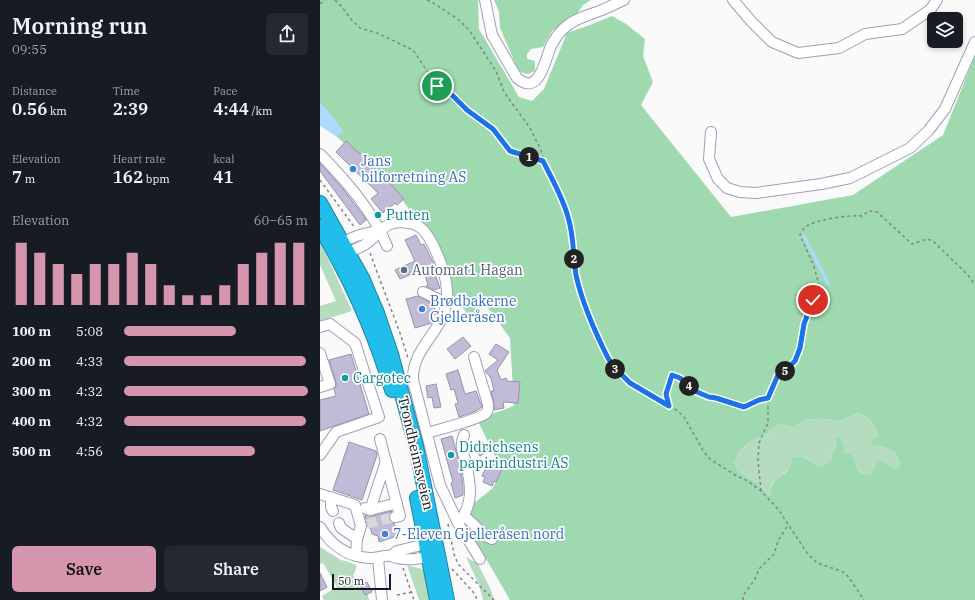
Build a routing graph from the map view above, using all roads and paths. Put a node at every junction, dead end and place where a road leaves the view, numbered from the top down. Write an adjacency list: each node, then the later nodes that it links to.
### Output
1 (325, 0): 8 (path)
2 (335, 0): 12 (path)
3 (427, 0): 12 (path)
4 (485, 0): 5 (street)
5 (624, 0)
6 (733, 0): 7 (street)
7 (937, 0)
8 (320, 4)
9 (975, 42): 10 (street)
10 (710, 132)
11 (320, 154): 16 (street)
12 (543, 161): 28 (path)
13 (320, 180): 17 (path)
14 (320, 203): 19 (highway, Trondheimsveien)
15 (320, 227): 19 (highway, Trondheimsveien)
16 (380, 231): 18 (street); 19 (street); 22 (street)
17 (357, 232)
18 (387, 246)
19 (342, 249): 46 (highway, Trondheimsveien)
20 (975, 285): 27 (path)
21 (423, 292): 22 (street)
22 (446, 303): 29 (street)
23 (320, 327): 32 (street)
24 (320, 353): 26 (street)
25 (474, 358): 29 (street)
26 (320, 387)
27 (768, 398): 28 (path); 34 (path)
28 (669, 406): 34 (path)
29 (426, 433): 40 (street)
30 (464, 435): 40 (street)
31 (380, 439): 33 (street)
32 (320, 455)
33 (386, 461): 36 (street); 38 (street)
34 (761, 491): 41 (path)
35 (320, 494): 37 (street)
36 (396, 503): 38 (street); 39 (street)
37 (355, 505): 38 (street); 44 (street)
38 (370, 510)
39 (396, 518)
40 (461, 519): 45 (street); 50 (street)
41 (788, 524): 59 (path); 60 (path)
42 (340, 526): 44 (street)
43 (320, 527): 47 (street)
44 (357, 539): 47 (street)
45 (492, 539)
46 (430, 550): 48 (street); 56 (highway, Trondheimsveien); 57 (highway, Trondheimsveien)
47 (356, 556): 49 (street)
48 (395, 557): 49 (street); 52 (path)
49 (378, 558): 54 (street)
50 (480, 559)
51 (451, 567): 58 (path)
52 (412, 592): 53 (path); 55 (path)
53 (397, 596)
54 (382, 600)
55 (414, 600)
56 (437, 600)
57 (447, 600)
58 (477, 600)
59 (743, 600)
60 (864, 600)

